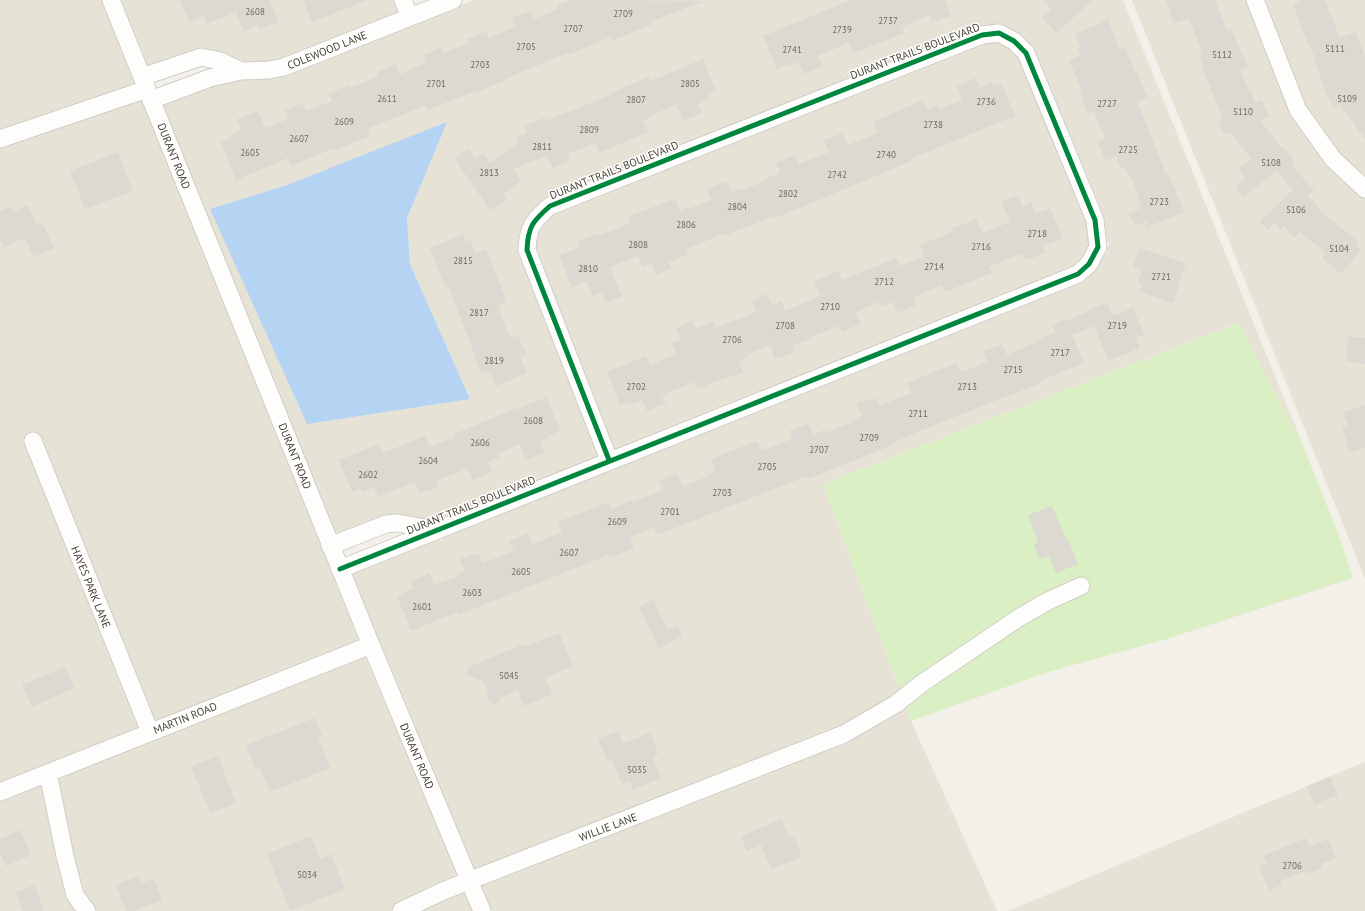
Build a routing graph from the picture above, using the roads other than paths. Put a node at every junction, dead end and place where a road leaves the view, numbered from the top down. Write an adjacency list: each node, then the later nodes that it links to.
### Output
1 (111, 0): 7 (street, DURANT ROAD)
2 (403, 0): 5 (street)
3 (453, 0): 5 (street, COLEWOOD LANE)
4 (1255, 0): 9 (street)
5 (410, 17): 6 (street, COLEWOOD LANE)
6 (241, 71): 7 (street, COLEWOOD LANE); 7 (street, COLEWOOD LANE)
7 (147, 89): 8 (street, COLEWOOD LANE); 13 (street, DURANT ROAD)
8 (0, 139)
9 (1365, 189)
10 (33, 441): 17 (street, HAYES PARK LANE)
11 (609, 460): 11 (street, DURANT TRAILS BOULEVARD); 12 (street, DURANT TRAILS BOULEVARD)
12 (436, 530): 13 (street); 14 (street, DURANT TRAILS BOULEVARD)
13 (330, 546): 14 (street, DURANT ROAD)
14 (340, 569): 16 (street, DURANT ROAD)
15 (1082, 586): 20 (street, WILLIE LANE)
16 (370, 645): 17 (street, MARTIN ROAD); 20 (street, DURANT ROAD)
17 (150, 732): 18 (street, MARTIN ROAD)
18 (48, 773): 19 (street, MARTIN ROAD); 21 (street)
19 (0, 792)
20 (470, 881): 23 (street, WILLIE LANE); 24 (street, DURANT ROAD)
21 (73, 903): 22 (street)
22 (87, 911)
23 (401, 911)
24 (482, 911)

